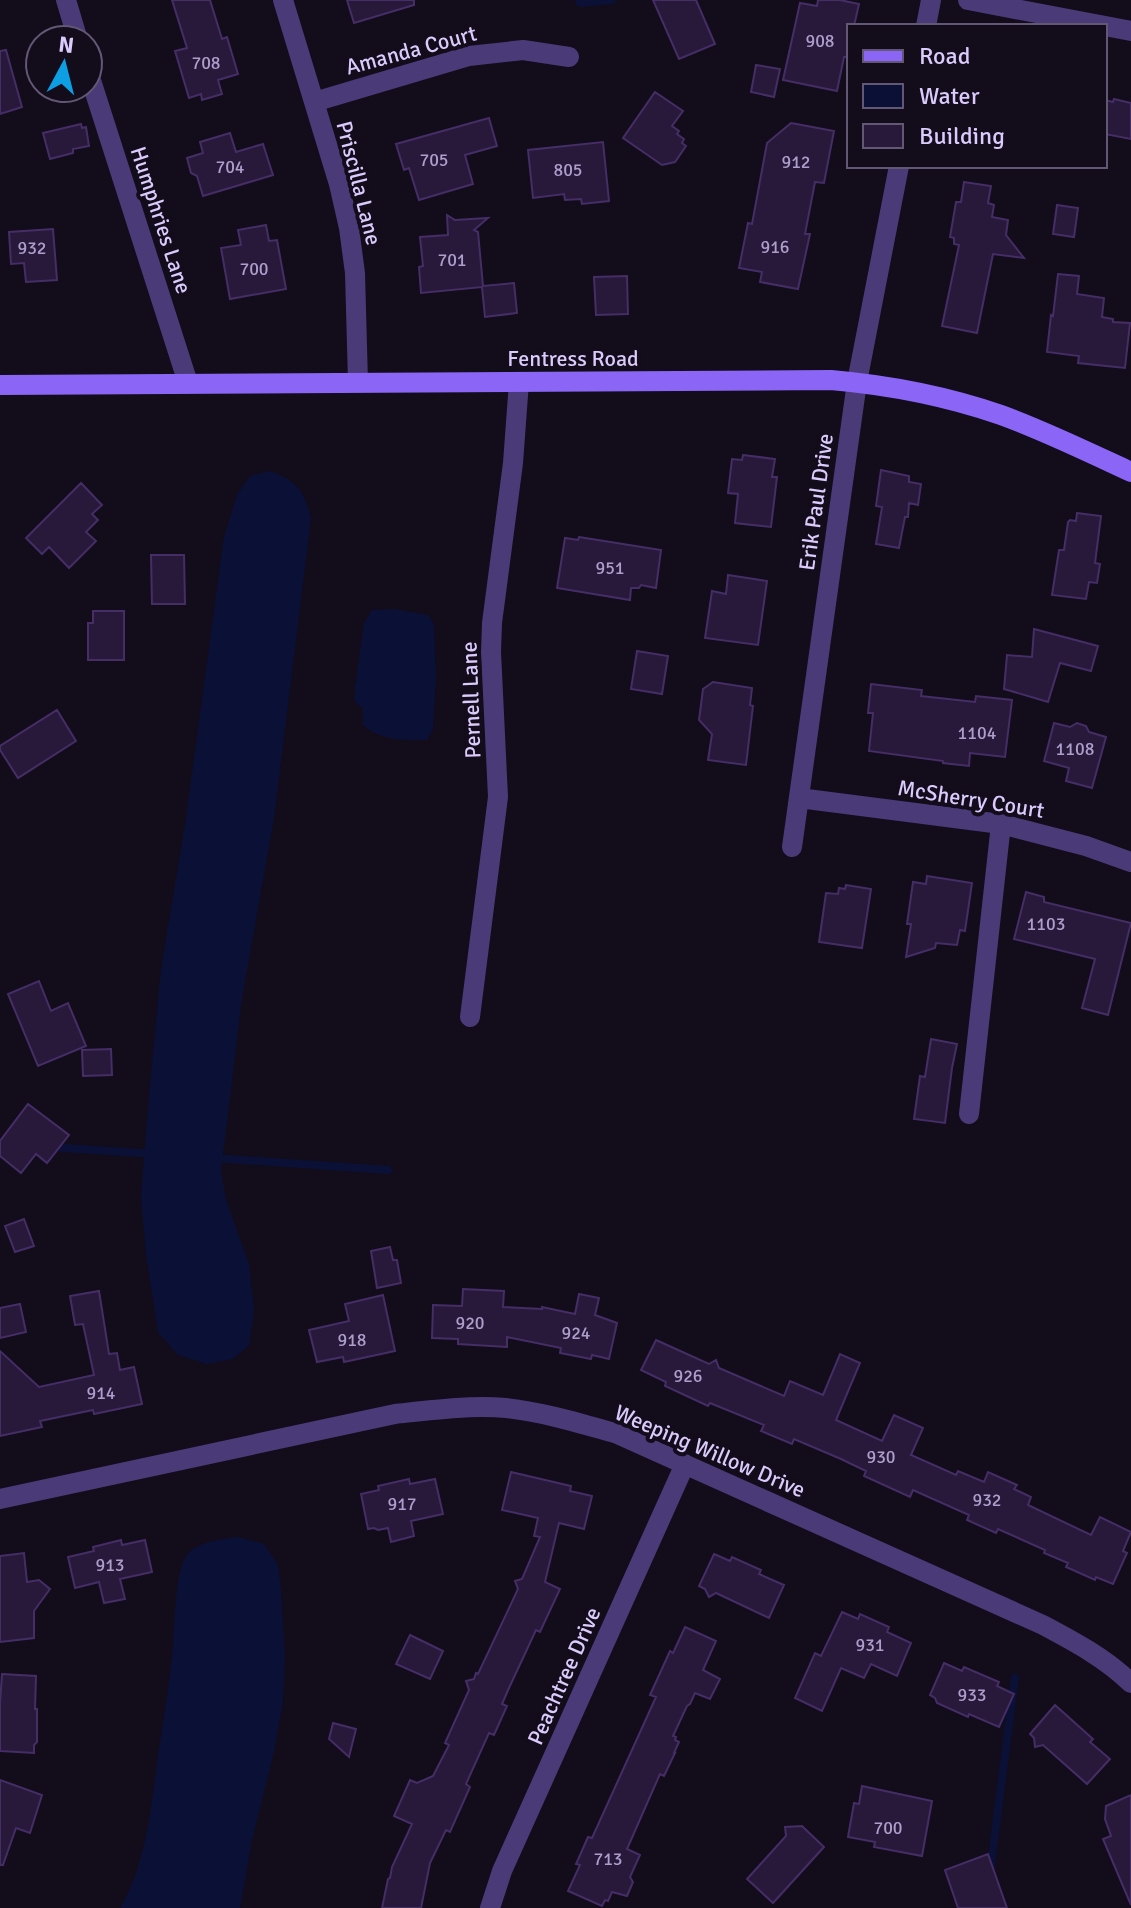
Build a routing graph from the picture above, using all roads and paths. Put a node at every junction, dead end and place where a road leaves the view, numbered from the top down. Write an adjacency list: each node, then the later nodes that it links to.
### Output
1 (66, 0): 5 (street)
2 (283, 0): 11 (street, Priscilla Lane)
3 (931, 0): 6 (street)
4 (968, 0): 7 (street)
5 (73, 24)
6 (926, 24)
7 (1094, 24)
8 (1107, 26): 9 (street)
9 (1131, 31)
10 (569, 57): 11 (street, Amanda Court)
11 (314, 102): 14 (street, Priscilla Lane)
12 (99, 104): 17 (street, Humphries Lane)
13 (899, 168): 16 (street, Erik Paul Drive)
14 (358, 382): 15 (street, Fentress Road); 17 (street, Fentress Road)
15 (519, 382): 16 (street, Fentress Road); 24 (street, Pernell Lane)
16 (857, 382): 19 (street, Fentress Road); 20 (street, Erik Paul Drive)
17 (188, 383): 18 (street, Fentress Road)
18 (0, 385)
19 (1131, 472)
20 (799, 798): 21 (street, McSherry Court); 22 (street, Erik Paul Drive)
21 (1001, 824): 23 (street, McSherry Court); 25 (street)
22 (792, 847)
23 (1131, 862)
24 (470, 1017)
25 (969, 1114)
26 (685, 1464): 27 (street, Weeping Willow Drive); 28 (street, Weeping Willow Drive); 29 (street, Peachtree Drive)
27 (0, 1499)
28 (1131, 1683)
29 (490, 1908)

